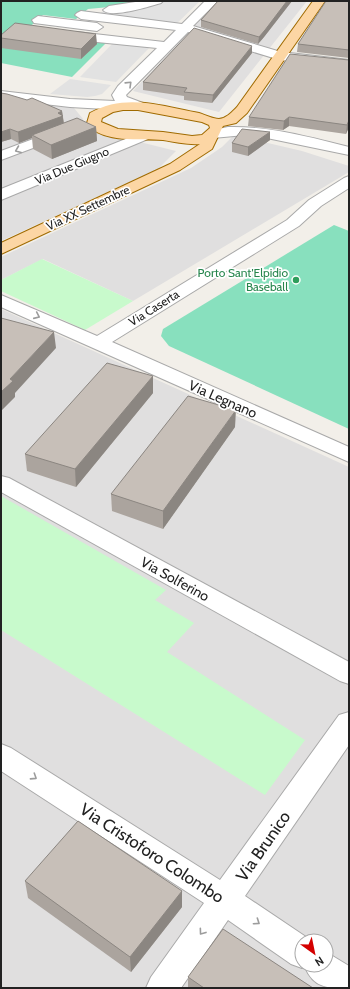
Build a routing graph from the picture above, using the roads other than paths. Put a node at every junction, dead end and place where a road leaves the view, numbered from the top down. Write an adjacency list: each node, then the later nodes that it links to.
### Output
1 (157, 1): 4 (street)
2 (212, 1): 5 (street)
3 (319, 1): 8 (main road)
4 (84, 19): 5 (street); 6 (street); 7 (street)
5 (187, 28): 6 (street); 8 (street)
6 (177, 37): 7 (street)
7 (168, 46): 13 (street, one-way to 7)
8 (280, 56): 9 (street); 16 (main road)
9 (349, 64)
10 (1, 95): 11 (street)
11 (70, 102): 12 (street); 15 (street)
12 (123, 106): 13 (main road); 15 (main road)
13 (138, 106): 14 (main road)
14 (195, 116): 16 (main road); 17 (main road)
15 (94, 118): 18 (main road); 22 (street, one-way to 22)
16 (244, 121): 17 (main road); 17 (street); 20 (street)
17 (214, 130): 19 (main road); 24 (main road, Via XX Settembre)
18 (143, 136): 19 (main road); 26 (street, Via Due Giugno)
19 (182, 140): 24 (main road)
20 (308, 142): 21 (street); 23 (street)
21 (349, 151)
22 (1, 156)
23 (349, 159)
24 (175, 167): 29 (main road, Via XX Settembre)
25 (349, 181): 28 (street, Via Caserta)
26 (1, 195)
27 (349, 198): 28 (street, Via Caserta)
28 (293, 223): 31 (street, Via Caserta)
29 (1, 249)
30 (1, 300): 31 (street, Via Legnano, one-way to 31)
31 (98, 343): 32 (street, Via Legnano)
32 (349, 455)
33 (1, 483): 34 (street, Via Solferino)
34 (349, 674)
35 (349, 723): 37 (street, Via Brunico)
36 (1, 756): 37 (street, Via Cristoforo Colombo, one-way to 37)
37 (225, 900): 38 (street, Via Cristoforo Colombo, one-way to 38); 41 (street, Via Brunico, one-way to 41)
38 (294, 947)
39 (332, 973): 40 (street)
40 (349, 984)
41 (162, 988)

